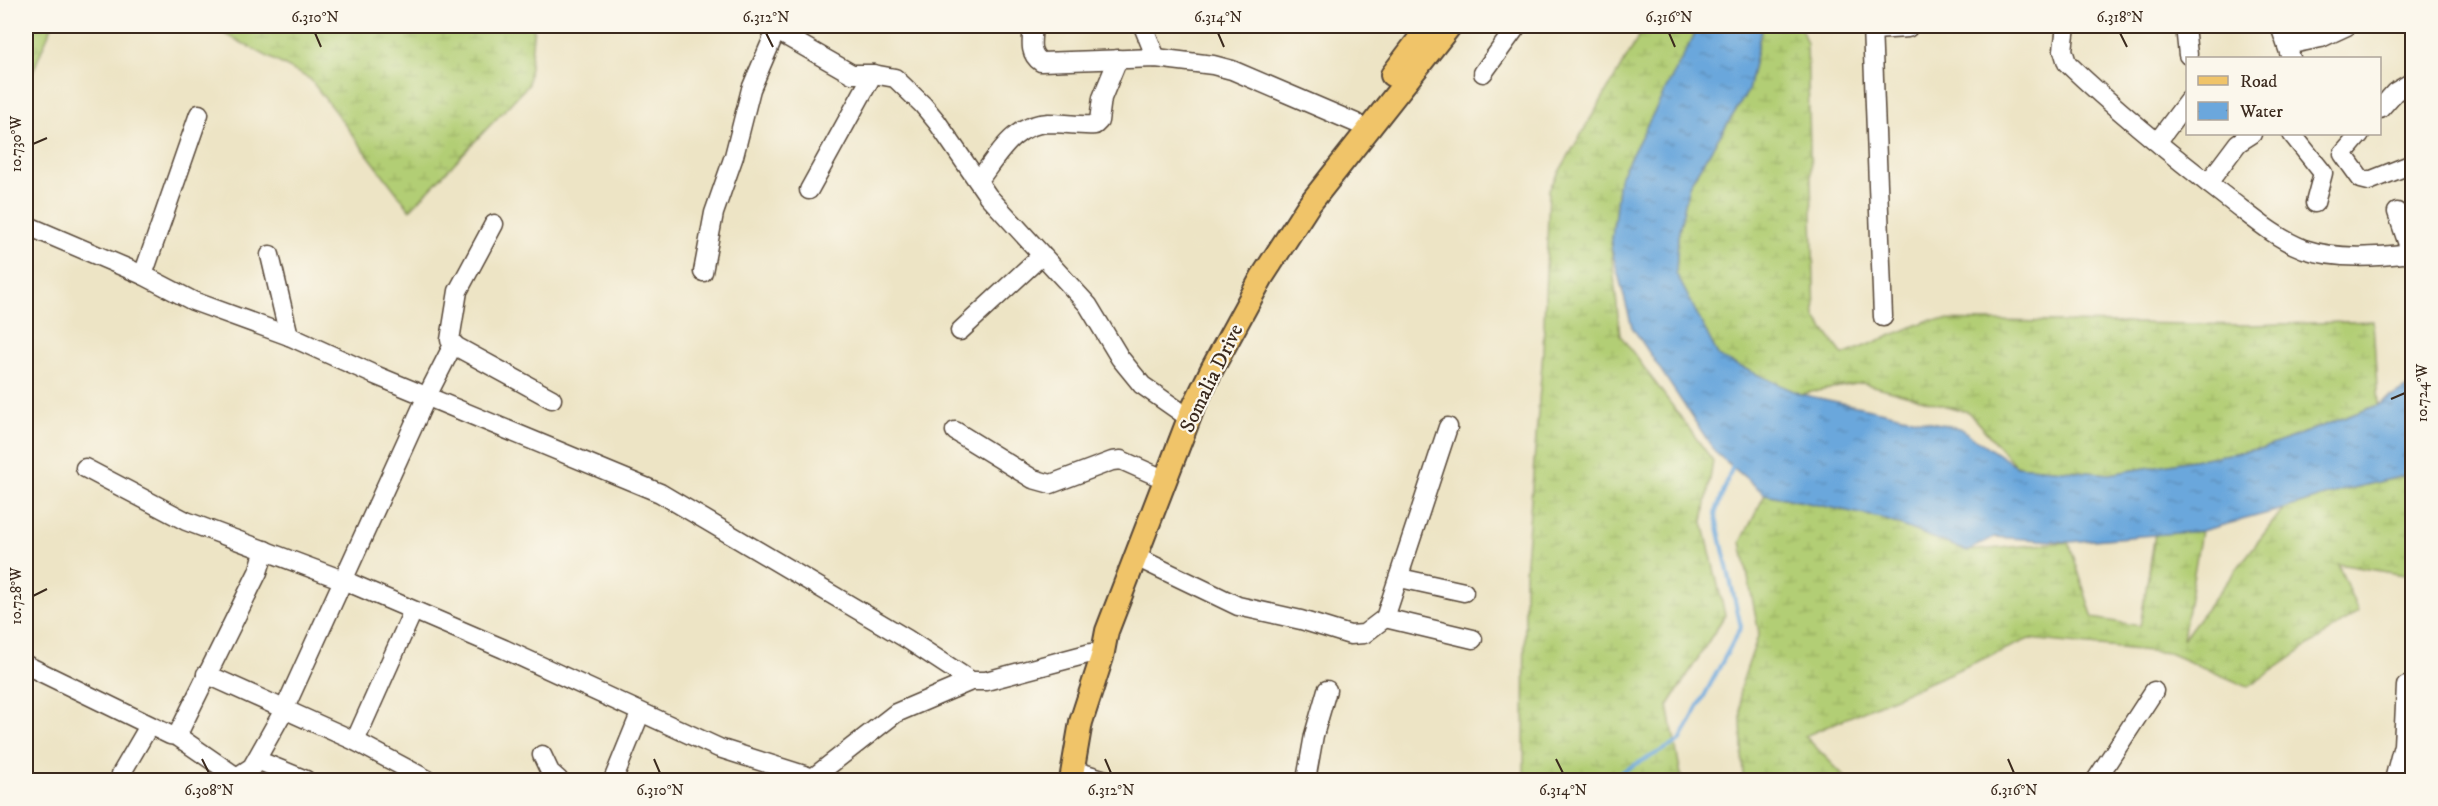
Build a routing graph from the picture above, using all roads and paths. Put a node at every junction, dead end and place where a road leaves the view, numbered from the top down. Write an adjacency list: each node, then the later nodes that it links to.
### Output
1 (1033, 26): 16 (street)
2 (1143, 26): 15 (street)
3 (1429, 26): 23 (main road, Somalia Drive)
4 (1450, 26): 55 (main road, Somalia Drive)
5 (1517, 26): 17 (street)
6 (2066, 26): 27 (street)
7 (2185, 26): 14 (street)
8 (2280, 26): 13 (street)
9 (2347, 26): 13 (street)
10 (1908, 27): 12 (street)
11 (777, 28): 18 (street); 41 (street)
12 (1872, 28): 43 (street)
13 (2289, 52)
14 (2188, 55)
15 (1156, 58): 16 (street); 23 (street)
16 (1118, 59): 31 (street)
17 (1483, 73)
18 (873, 74): 31 (street); 33 (street)
19 (2412, 82): 21 (street)
20 (2186, 102): 27 (street)
21 (2381, 107)
22 (199, 114): 42 (street)
23 (1356, 123): 49 (main road, Somalia Drive)
24 (2250, 135): 32 (street)
25 (2293, 135): 30 (street)
26 (2359, 135): 28 (street)
27 (2157, 141): 32 (street)
28 (2343, 154): 29 (street); 30 (street)
29 (2412, 164)
30 (2323, 173): 34 (street)
31 (979, 180): 40 (street)
32 (2208, 183): 38 (street)
33 (809, 190)
34 (2315, 203)
35 (2397, 212): 38 (street)
36 (494, 224): 46 (street)
37 (26, 225): 42 (street)
38 (2412, 253)
39 (270, 255): 45 (street)
40 (1041, 256): 44 (street); 49 (street)
41 (703, 272)
42 (143, 275): 45 (street)
43 (1883, 317)
44 (960, 331)
45 (289, 336): 47 (street)
46 (453, 345): 47 (street); 48 (street)
47 (427, 396): 57 (street); 65 (street)
48 (552, 399)
49 (1182, 413): 53 (main road, Somalia Drive)
50 (1448, 427): 56 (street)
51 (955, 431): 53 (street)
52 (85, 468): 54 (street)
53 (1156, 476): 62 (main road, Somalia Drive)
54 (265, 550): 57 (street); 64 (street)
55 (1136, 557): 60 (street); 62 (main road, Somalia Drive)
56 (1400, 578): 58 (street); 60 (street)
57 (343, 580): 59 (street); 69 (street)
58 (1464, 592)
59 (413, 611): 70 (street); 73 (street)
60 (1385, 618): 61 (street)
61 (1473, 639)
62 (1096, 655): 65 (street); 77 (main road, Somalia Drive)
63 (26, 665): 71 (street)
64 (206, 674): 69 (street); 72 (street)
65 (971, 681): 83 (street)
66 (2406, 686): 87 (street)
67 (1327, 690): 85 (street)
68 (2154, 691): 86 (street)
69 (284, 710): 73 (street); 75 (street)
70 (640, 714): 82 (street); 83 (street)
71 (150, 726): 72 (street); 76 (street)
72 (177, 736): 78 (street)
73 (355, 741): 80 (street)
74 (542, 755): 81 (street)
75 (257, 760): 78 (street); 79 (street)
76 (121, 774)
77 (1069, 777): 84 (street)
78 (234, 778)
79 (306, 780)
80 (428, 780)
81 (559, 780)
82 (613, 780)
83 (815, 780)
84 (1106, 780)
85 (1306, 780)
86 (2096, 780)
87 (2394, 780)

